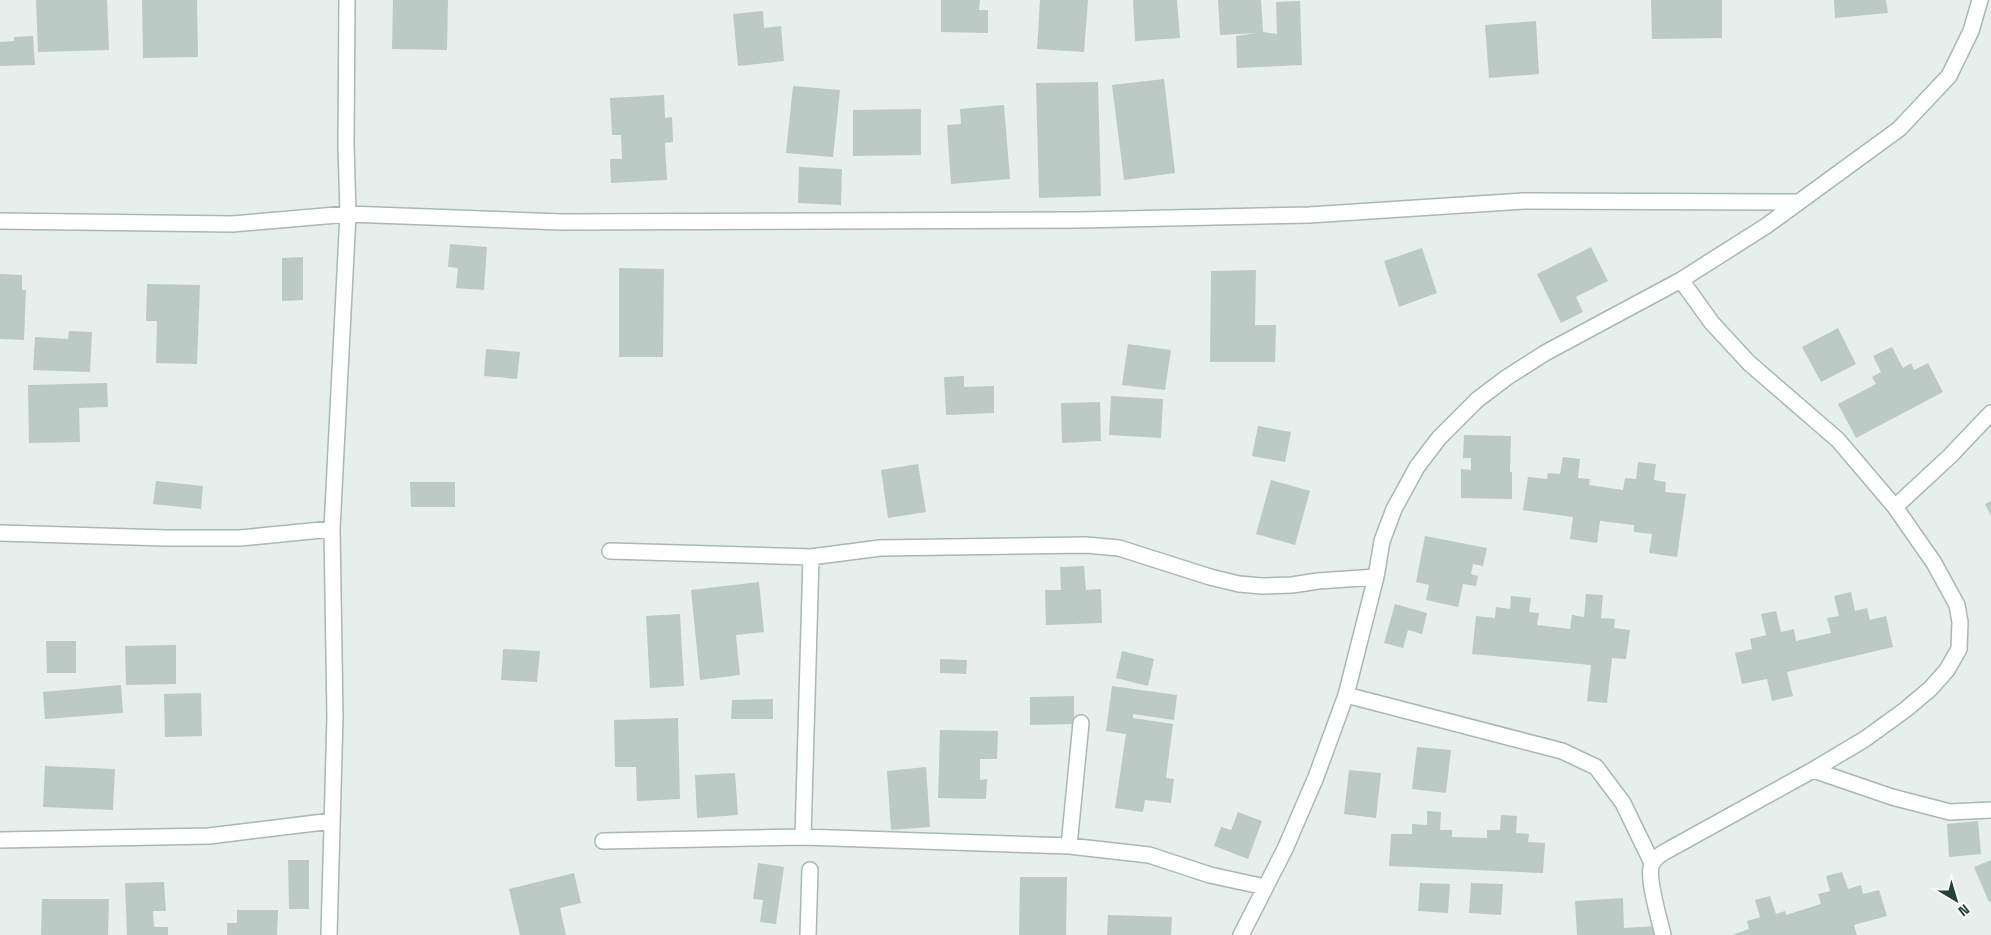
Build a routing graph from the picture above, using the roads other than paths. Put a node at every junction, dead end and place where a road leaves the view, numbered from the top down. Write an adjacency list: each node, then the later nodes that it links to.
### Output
1 (347, 0): 4 (street)
2 (1980, 0): 3 (street)
3 (1798, 202): 4 (street); 6 (street)
4 (348, 214): 5 (street); 9 (street)
5 (0, 221)
6 (1681, 280): 8 (street); 13 (street)
7 (1991, 413): 8 (street)
8 (1895, 507): 16 (street)
9 (332, 529): 10 (street); 18 (street)
10 (0, 533)
11 (610, 551): 12 (street)
12 (811, 557): 13 (street); 19 (street)
13 (1376, 577): 14 (street)
14 (1346, 695): 23 (street); 25 (street)
15 (1081, 724): 22 (street)
16 (1813, 770): 17 (street); 23 (street)
17 (1991, 810)
18 (332, 821): 20 (street); 26 (street)
19 (803, 837): 21 (street); 22 (street)
20 (0, 840)
21 (603, 840)
22 (1069, 846): 25 (street)
23 (1652, 863): 29 (street)
24 (810, 870): 27 (street)
25 (1265, 887): 28 (street)
26 (329, 935)
27 (808, 935)
28 (1241, 935)
29 (1663, 935)

